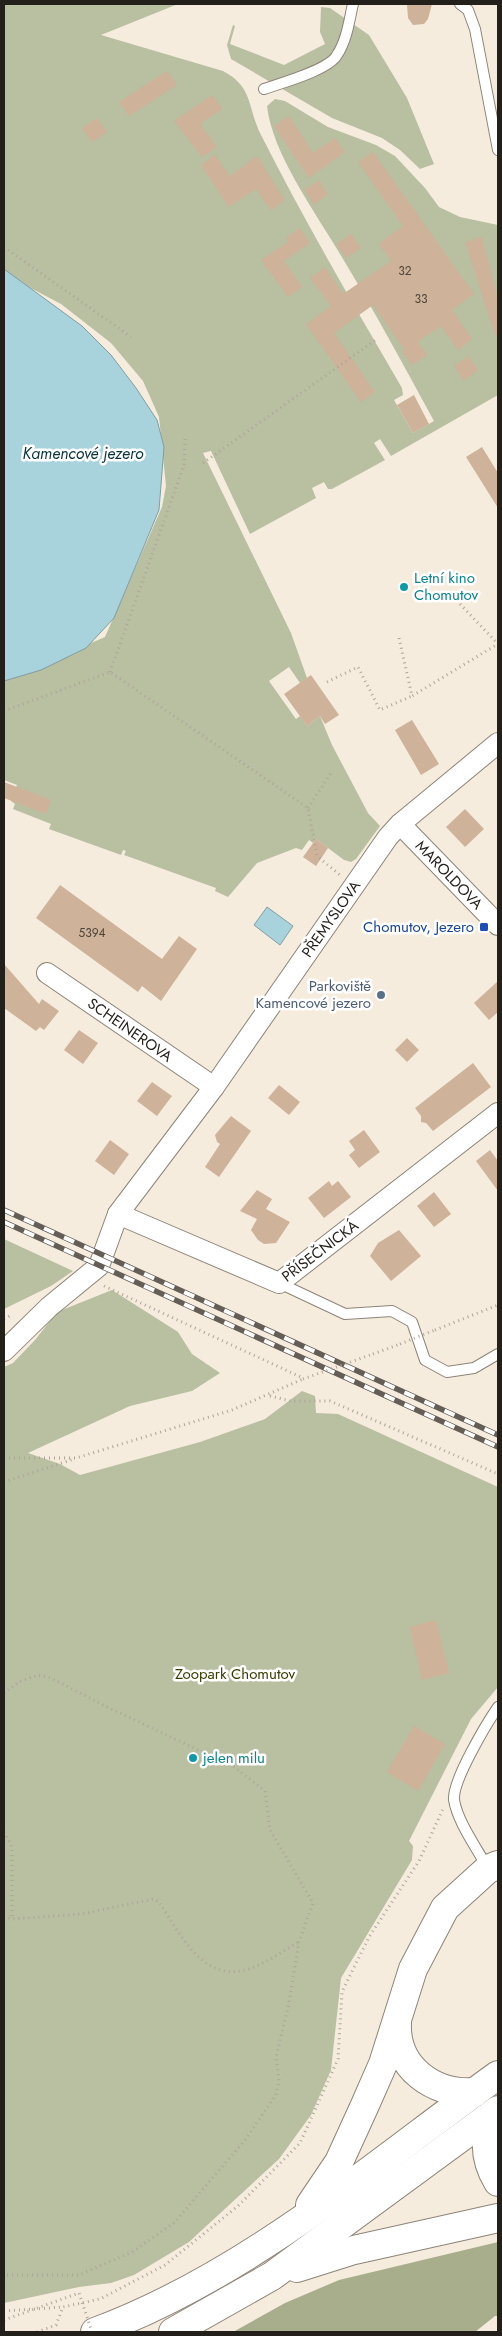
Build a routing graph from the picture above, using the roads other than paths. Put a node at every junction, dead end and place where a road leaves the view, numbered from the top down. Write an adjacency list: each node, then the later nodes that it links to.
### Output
1 (353, 4): 3 (lane)
2 (460, 4): 4 (lane)
3 (264, 89)
4 (498, 150)
5 (498, 743): 6 (street, PŘEMYSLOVA)
6 (400, 824): 7 (street, MAROLDOVA); 9 (street, PŘEMYSLOVA)
7 (498, 925)
8 (47, 972): 9 (street, SCHEINEROVA)
9 (214, 1087): 11 (street, PŘEMYSLOVA)
10 (498, 1113): 12 (street, PŘÍSEČNICKÁ)
11 (118, 1214): 12 (street, PŘÍSEČNICKÁ); 13 (street, PŘEMYSLOVA)
12 (279, 1283): 14 (lane)
13 (4, 1351)
14 (498, 1354)
15 (498, 1707): 16 (lane)
16 (493, 1867): 17 (highway)
17 (398, 2018): 19 (highway); 23 (highway)
18 (498, 2075): 19 (highway)
19 (475, 2092): 23 (highway)
20 (497, 2111): 21 (highway); 24 (highway)
21 (498, 2182)
22 (498, 2218): 24 (highway)
23 (298, 2222): 25 (highway)
24 (272, 2276): 26 (highway)
25 (93, 2332)
26 (173, 2332)

